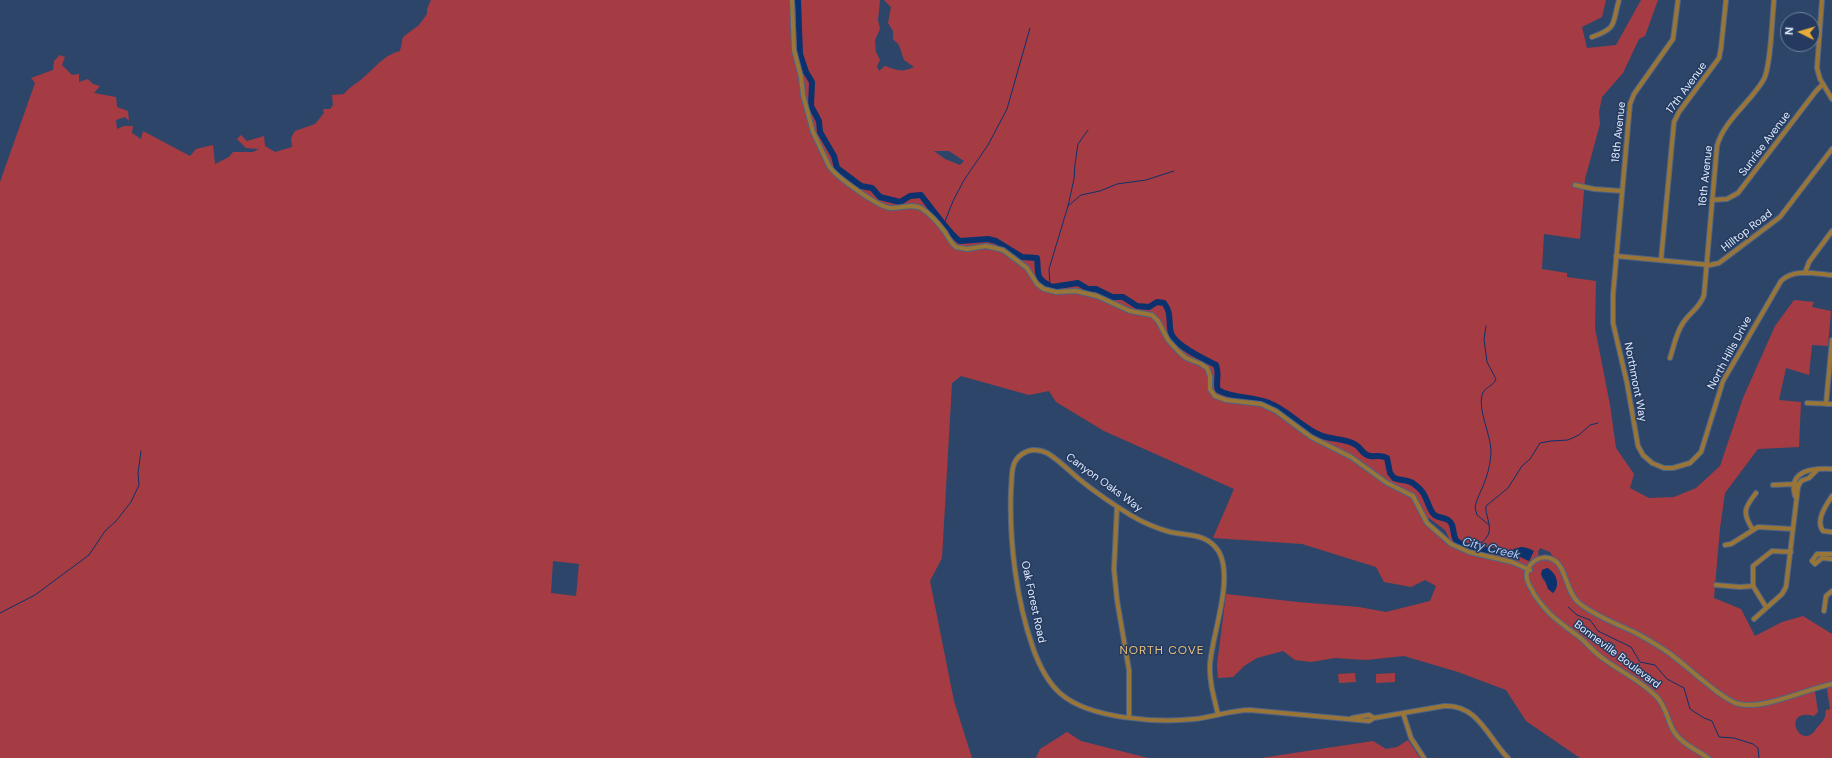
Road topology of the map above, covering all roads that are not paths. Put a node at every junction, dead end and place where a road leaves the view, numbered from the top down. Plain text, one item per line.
1 (792, 0) edge
2 (1619, 0) edge
3 (1678, 0) edge
4 (1726, 0) edge
5 (1774, 0) edge
6 (1822, 0) edge
7 (1592, 37) dead end
8 (1823, 84) junction
9 (1832, 99) edge
10 (1832, 149) edge
11 (1575, 185) dead end
12 (1622, 191) junction
13 (1712, 200) junction
14 (1832, 231) edge
15 (1616, 256) junction
16 (1661, 260) junction
17 (1706, 264) junction
18 (1805, 273) junction
19 (1832, 275) edge
20 (1832, 340) edge
21 (1670, 358) dead end
22 (1807, 403) dead end
23 (1826, 404) junction
24 (1832, 404) edge
25 (1024, 453) joint
26 (1693, 461) joint
27 (1818, 469) junction
28 (1832, 470) edge
29 (1796, 484) junction
30 (1772, 485) dead end
31 (1756, 493) dead end
32 (1832, 496) edge
33 (1117, 506) junction
34 (1793, 529) junction
35 (1753, 530) junction
36 (1832, 532) edge
37 (1725, 545) dead end
38 (1790, 552) junction
39 (1832, 554) edge
40 (1832, 559) edge
41 (1529, 569) junction
42 (1716, 585) dead end
43 (1753, 586) junction
44 (1832, 591) edge
45 (1766, 607) junction
46 (1824, 611) dead end
47 (1754, 620) dead end
48 (1832, 684) edge
49 (1404, 713) junction
50 (1218, 714) junction
51 (1129, 717) junction
52 (1424, 758) edge
53 (1507, 758) edge
54 (1708, 758) edge

1 - 41 street
2 - 7 street
3 - 12 street, 18th Avenue
4 - 16 street, 17th Avenue
5 - 13 street, 16th Avenue
6 - 8 street
8 - 9 street
8 - 13 street, Sunrise Avenue
10 - 17 street, Hilltop Road
11 - 12 street
12 - 15 street, 18th Avenue
13 - 17 street, 16th Avenue
14 - 18 street
15 - 16 street, Hilltop Road
15 - 26 street, Northmont Way
16 - 17 street, Hilltop Road
17 - 21 street, 16th Avenue
18 - 19 street, North Hills Drive
18 - 26 street, North Hills Drive
20 - 23 street
22 - 23 street
23 - 24 street
25 - 33 street, Canyon Oaks Way
25 - 51 street, Oak Forest Road
27 - 28 street
27 - 29 street
27 - 29 street
29 - 30 street
29 - 34 street
31 - 35 street
32 - 36 street
33 - 50 street, Canyon Oaks Way
33 - 51 street
34 - 35 street
34 - 38 street
35 - 37 street
38 - 43 street
38 - 45 street
39 - 40 street
41 - 48 street, Bonneville Boulevard
41 - 54 street, Bonneville Boulevard
42 - 43 street
43 - 45 street
44 - 46 street
45 - 47 street
49 - 50 street, Oak Forest Road
49 - 52 street
49 - 53 street, Oak Forest Road
50 - 51 street, Oak Forest Road

